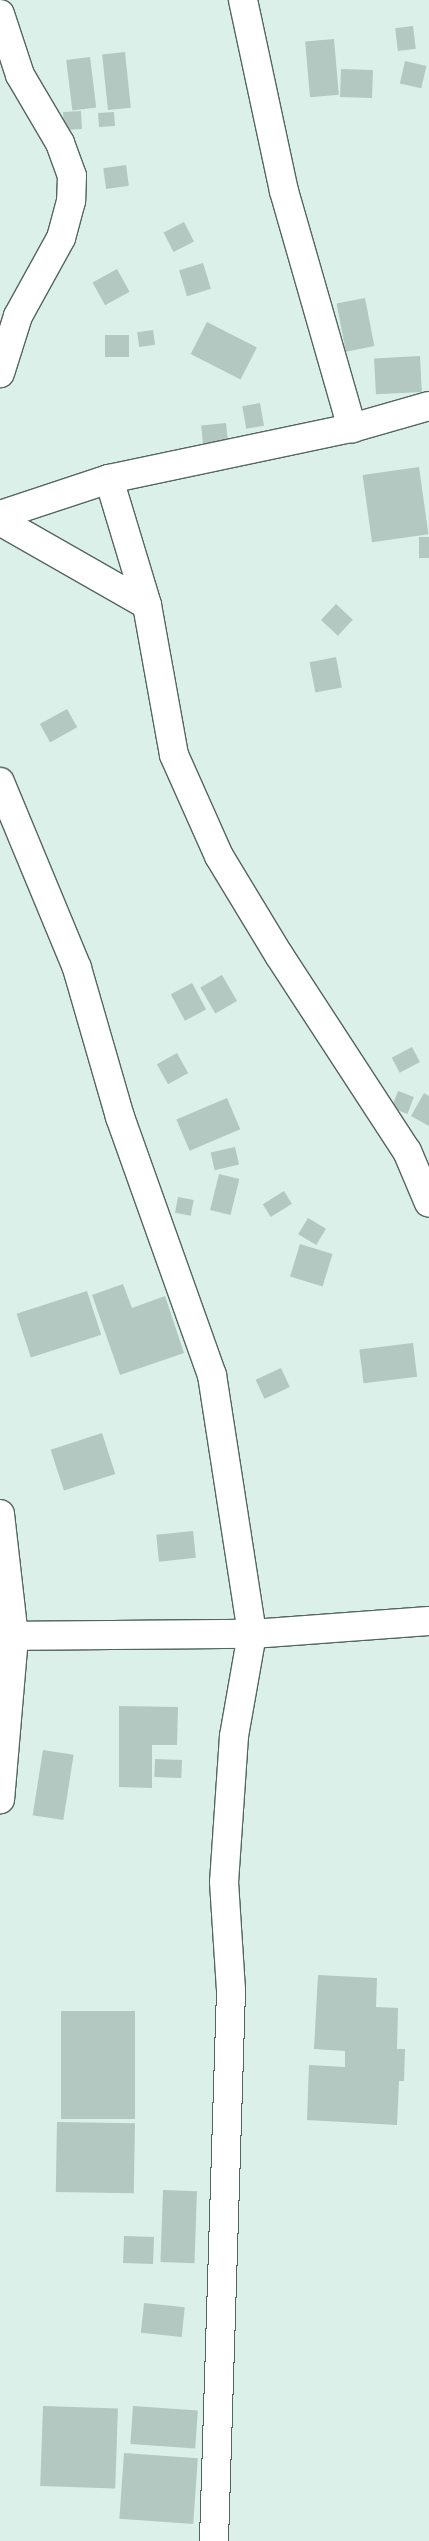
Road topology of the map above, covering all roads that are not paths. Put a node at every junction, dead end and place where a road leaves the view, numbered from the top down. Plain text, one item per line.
1 (243, 0) edge
2 (0, 14) edge
3 (0, 373) edge
4 (429, 406) edge
5 (352, 428) junction
6 (109, 479) junction
7 (0, 515) edge
8 (0, 521) edge
9 (147, 605) junction
10 (0, 782) edge
11 (429, 1203) edge
12 (0, 1514) edge
13 (429, 1620) edge
14 (252, 1634) junction
15 (7, 1636) edge
16 (0, 1799) edge
17 (214, 2541) edge

1 - 5 street
2 - 3 street
4 - 5 street
5 - 6 street
6 - 7 street
6 - 9 street
8 - 9 street
9 - 11 street
10 - 14 street
12 - 15 street
13 - 14 street
14 - 15 street
14 - 17 street
15 - 16 street

